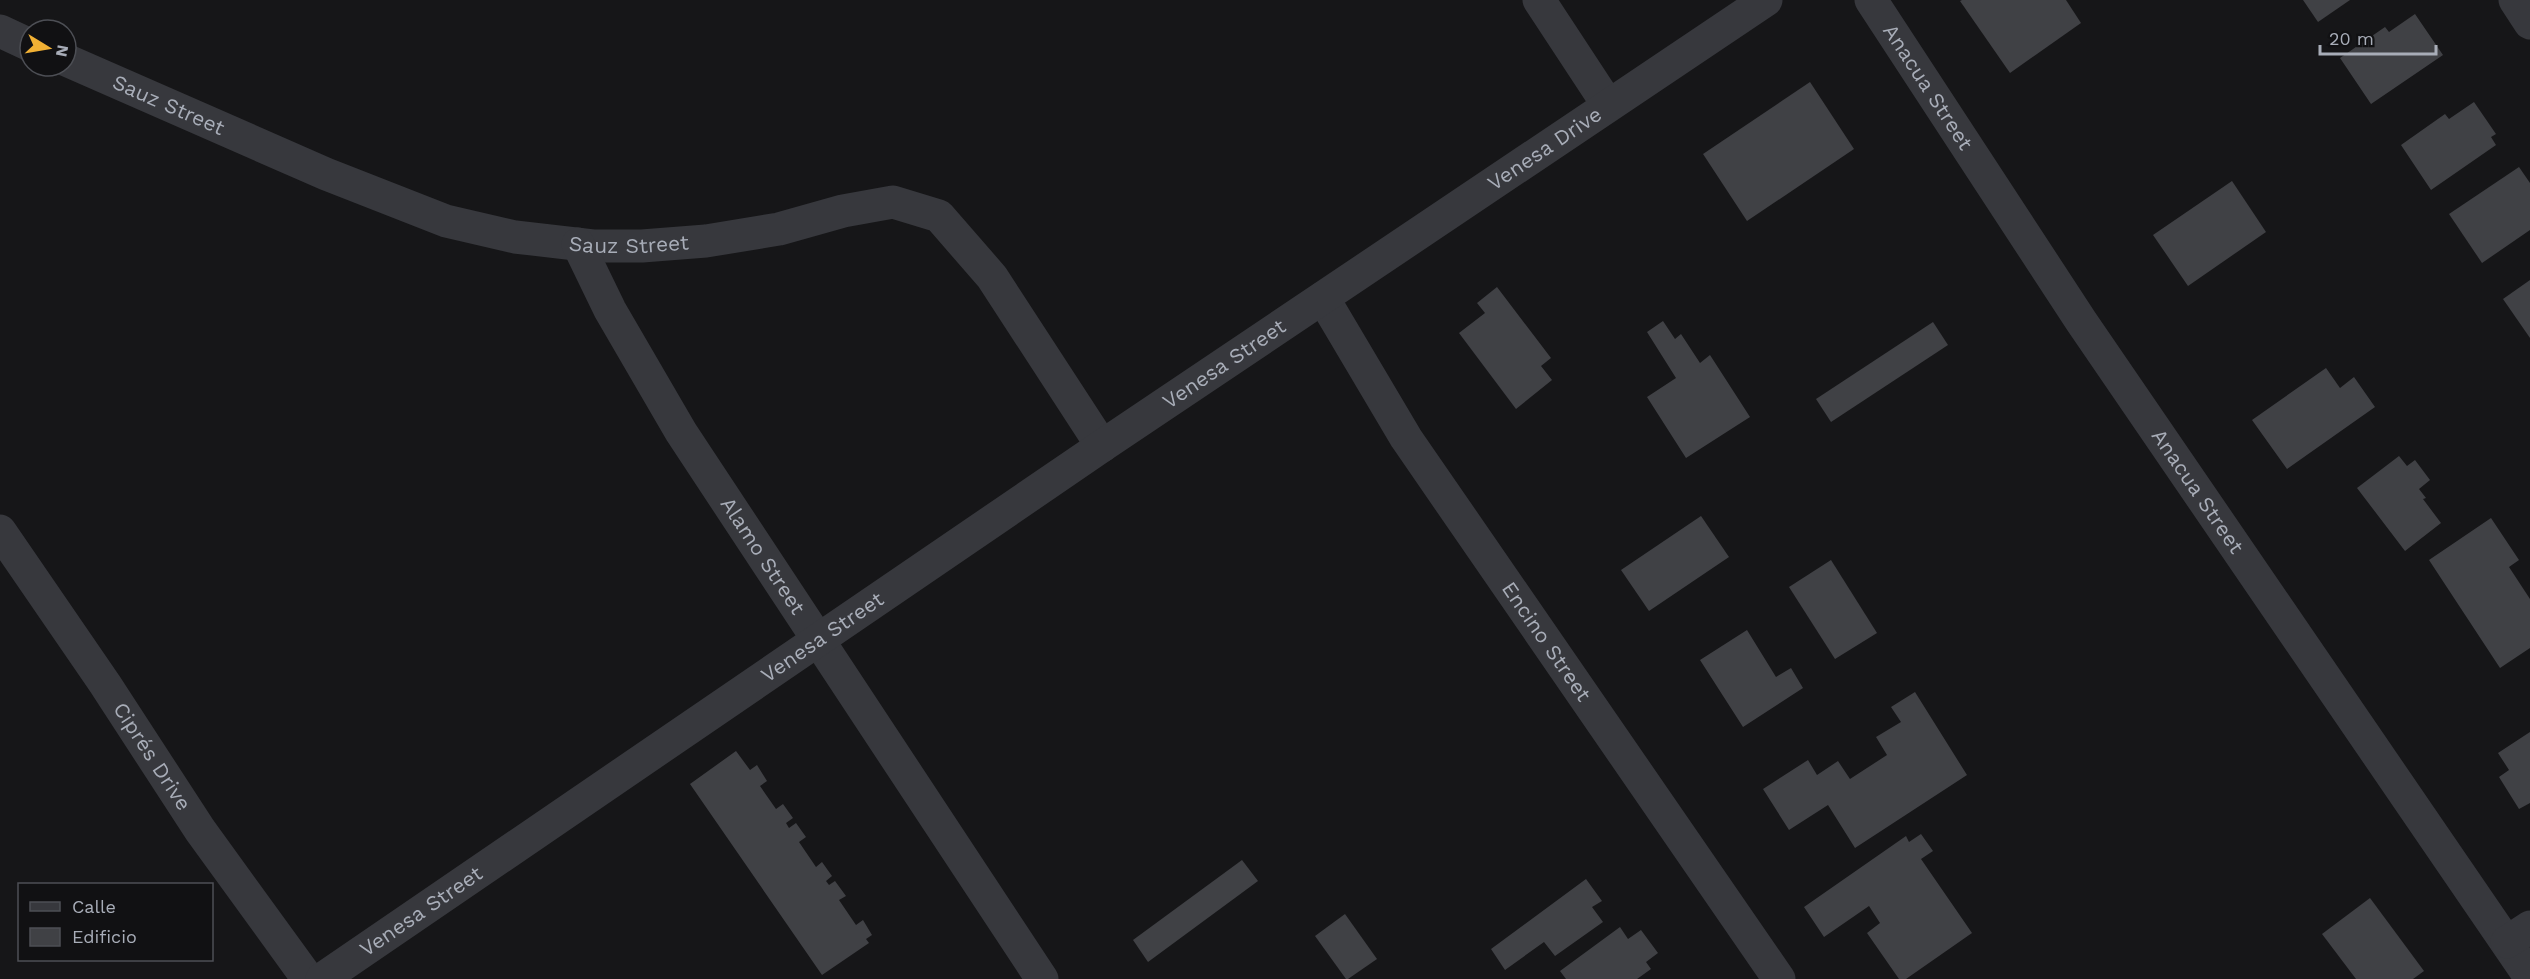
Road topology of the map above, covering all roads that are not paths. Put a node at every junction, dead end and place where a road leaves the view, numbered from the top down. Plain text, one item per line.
1 (1539, 0) edge
2 (1766, 0) edge
3 (1871, 0) edge
4 (2515, 0) edge
5 (2530, 23) edge
6 (0, 31) edge
7 (18, 39) edge
8 (78, 65) edge
9 (1608, 105) junction
10 (578, 244) junction
11 (1323, 298) junction
12 (1102, 446) junction
13 (0, 531) edge
14 (820, 639) junction
15 (2519, 935) edge
16 (2530, 977) edge
17 (308, 979) edge
18 (322, 979) edge
19 (1042, 979) edge
20 (1779, 979) edge

1 - 9 street
2 - 9 street, Venesa Drive
3 - 15 street, Anacua Street
4 - 5 street
6 - 7 street
8 - 10 street, Sauz Street
9 - 11 street, Venesa Drive
10 - 12 street, Sauz Street
10 - 14 street, Alamo Street
11 - 12 street, Venesa Street
11 - 20 street, Encino Street
12 - 14 street, Venesa Street
13 - 17 street, Ciprés Drive
14 - 18 street, Venesa Street
14 - 19 street, Alamo Street
15 - 16 street, Anacua Street

